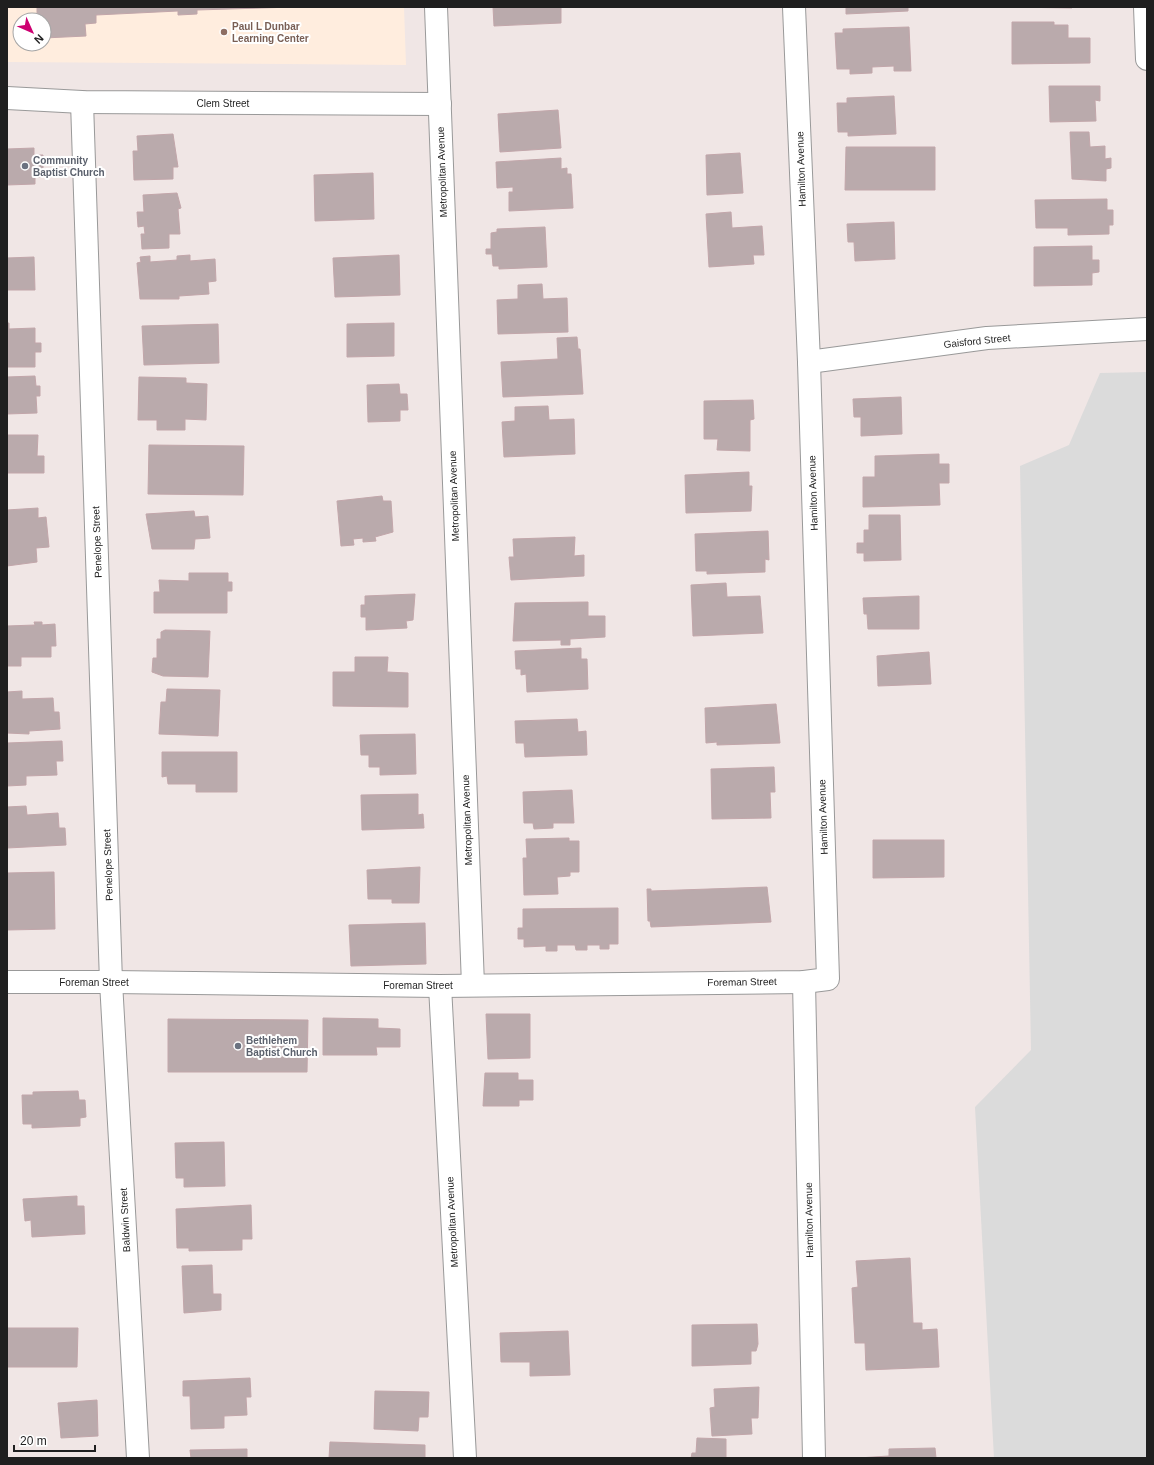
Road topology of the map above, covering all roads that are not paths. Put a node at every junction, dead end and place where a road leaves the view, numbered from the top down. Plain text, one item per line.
1 (436, 7) edge
2 (794, 7) edge
3 (1145, 7) edge
4 (1147, 59) edge
5 (7, 98) edge
6 (82, 102) junction
7 (440, 104) junction
8 (1147, 328) edge
9 (809, 362) junction
10 (828, 978) joint
11 (7, 982) edge
12 (112, 982) junction
13 (804, 982) junction
14 (473, 985) junction
15 (440, 986) junction
16 (138, 1458) edge
17 (465, 1458) edge
18 (814, 1458) edge

1 - 7 street, Metropolitan Avenue
2 - 9 street, Hamilton Avenue
3 - 4 street
5 - 6 street, Clem Street
6 - 7 street, Clem Street
6 - 12 street, Penelope Street
7 - 14 street, Metropolitan Avenue
8 - 9 street, Gaisford Street
9 - 10 street, Hamilton Avenue
10 - 13 street, Foreman Street
11 - 12 street, Foreman Street
12 - 15 street, Foreman Street
12 - 16 street, Baldwin Street
13 - 14 street, Foreman Street
13 - 18 street, Hamilton Avenue
14 - 15 street, Foreman Street
15 - 17 street, Metropolitan Avenue

